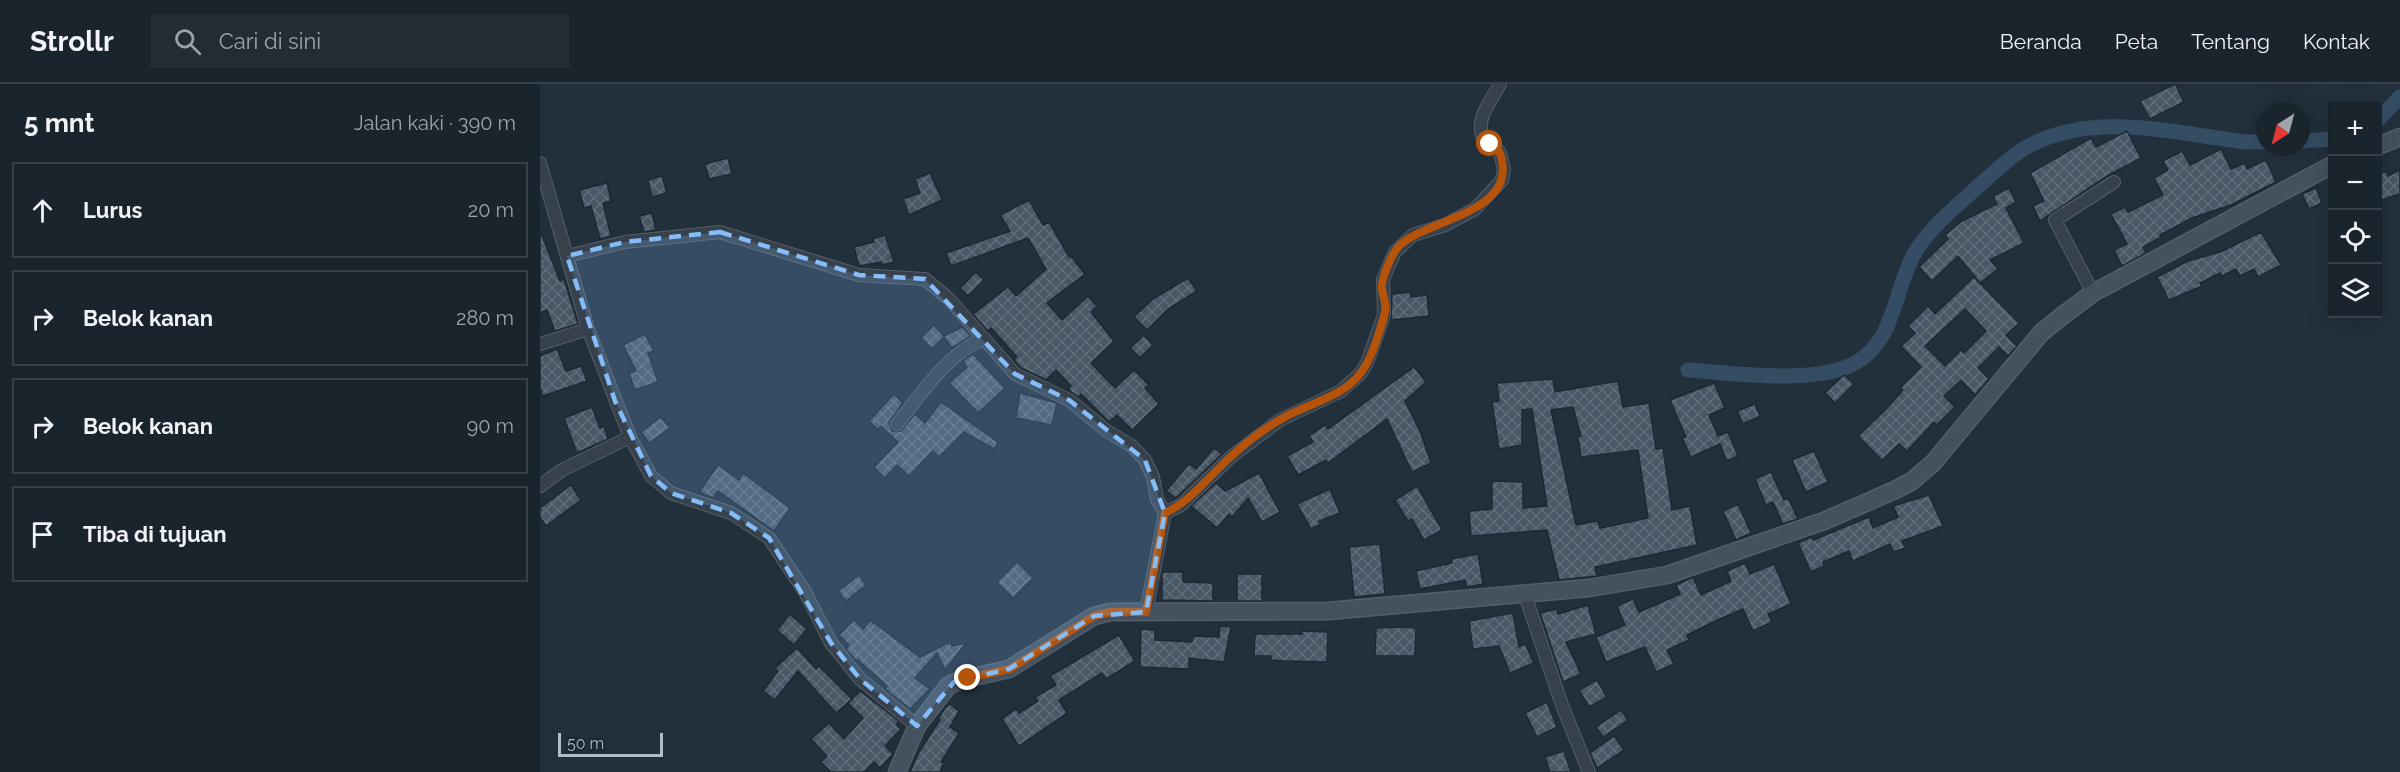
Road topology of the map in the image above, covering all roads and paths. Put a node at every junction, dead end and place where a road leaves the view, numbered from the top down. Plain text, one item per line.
1 (1500, 84) edge
2 (2400, 137) edge
3 (2382, 144) edge
4 (540, 163) edge
5 (2328, 167) edge
6 (2114, 182) dead end
7 (567, 256) junction
8 (2093, 293) junction
9 (588, 329) junction
10 (984, 338) junction
11 (540, 344) edge
12 (897, 423) dead end
13 (630, 437) junction
14 (540, 486) edge
15 (1165, 513) junction
16 (1524, 592) junction
17 (1146, 612) junction
18 (916, 726) junction
19 (897, 772) edge
20 (1589, 772) edge

1 - 15 street
2 - 3 main road
4 - 7 street
5 - 8 main road
6 - 8 street
7 - 9 street
7 - 10 street
8 - 16 main road
9 - 11 street
9 - 13 street
10 - 12 street
10 - 15 street
13 - 14 street
13 - 18 street
15 - 17 street
16 - 17 main road
16 - 20 street
17 - 18 main road
18 - 19 main road

